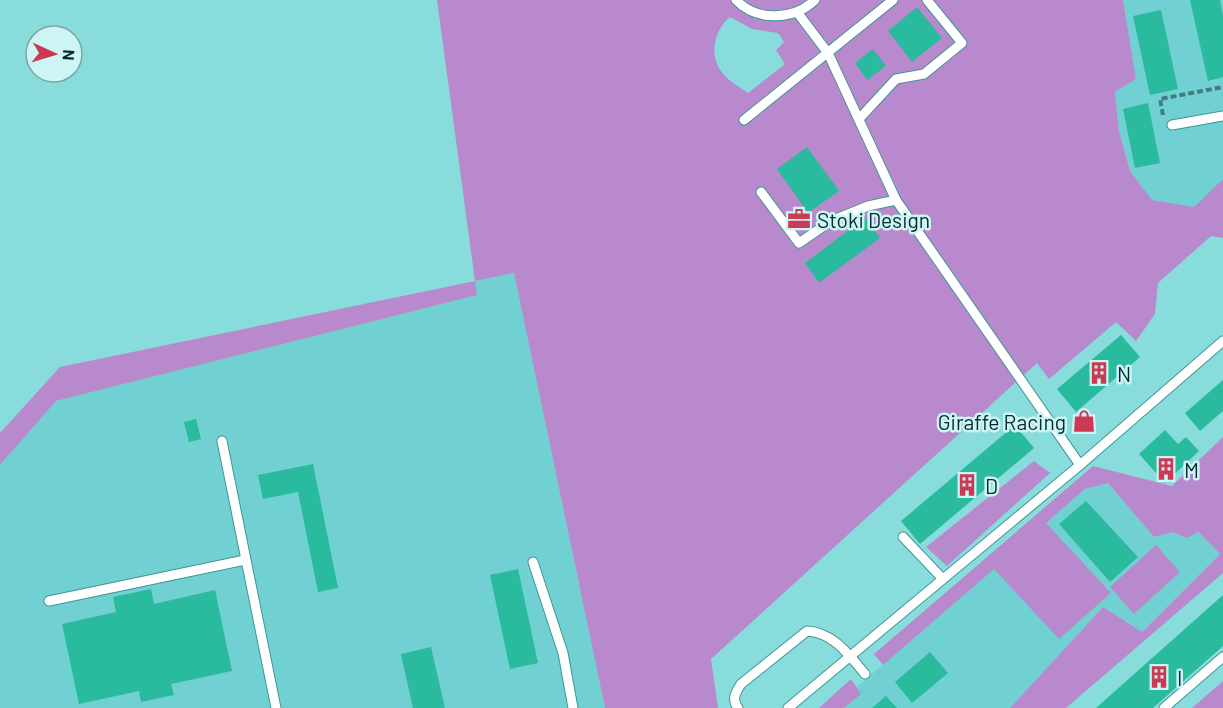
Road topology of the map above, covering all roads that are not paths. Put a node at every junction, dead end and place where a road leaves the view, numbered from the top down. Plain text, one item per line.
1 (736, 0) edge
2 (815, 0) edge
3 (893, 0) edge
4 (927, 0) edge
5 (797, 12) junction
6 (828, 53) junction
7 (1223, 116) edge
8 (859, 119) junction
9 (744, 120) dead end
10 (1172, 125) road end
11 (761, 192) dead end
12 (896, 200) junction
13 (1223, 341) edge
14 (222, 441) dead end
15 (1080, 465) junction
16 (903, 537) dead end
17 (245, 560) junction
18 (533, 562) dead end
19 (942, 578) junction
20 (49, 601) dead end
21 (850, 656) junction
22 (1223, 657) edge
23 (866, 674) dead end
24 (276, 708) edge
25 (573, 708) edge
26 (738, 708) edge
27 (788, 708) edge
28 (1164, 708) edge

1 - 5 lane
2 - 5 lane
3 - 6 lane
4 - 8 lane
5 - 6 lane
6 - 8 lane
6 - 9 lane
7 - 10 lane
8 - 12 lane
11 - 12 lane
12 - 15 lane
13 - 15 lane
14 - 17 lane
15 - 19 lane
16 - 19 lane
17 - 20 lane
17 - 24 lane
18 - 25 lane
19 - 21 lane
21 - 23 lane
21 - 26 lane
21 - 27 lane
22 - 28 lane

